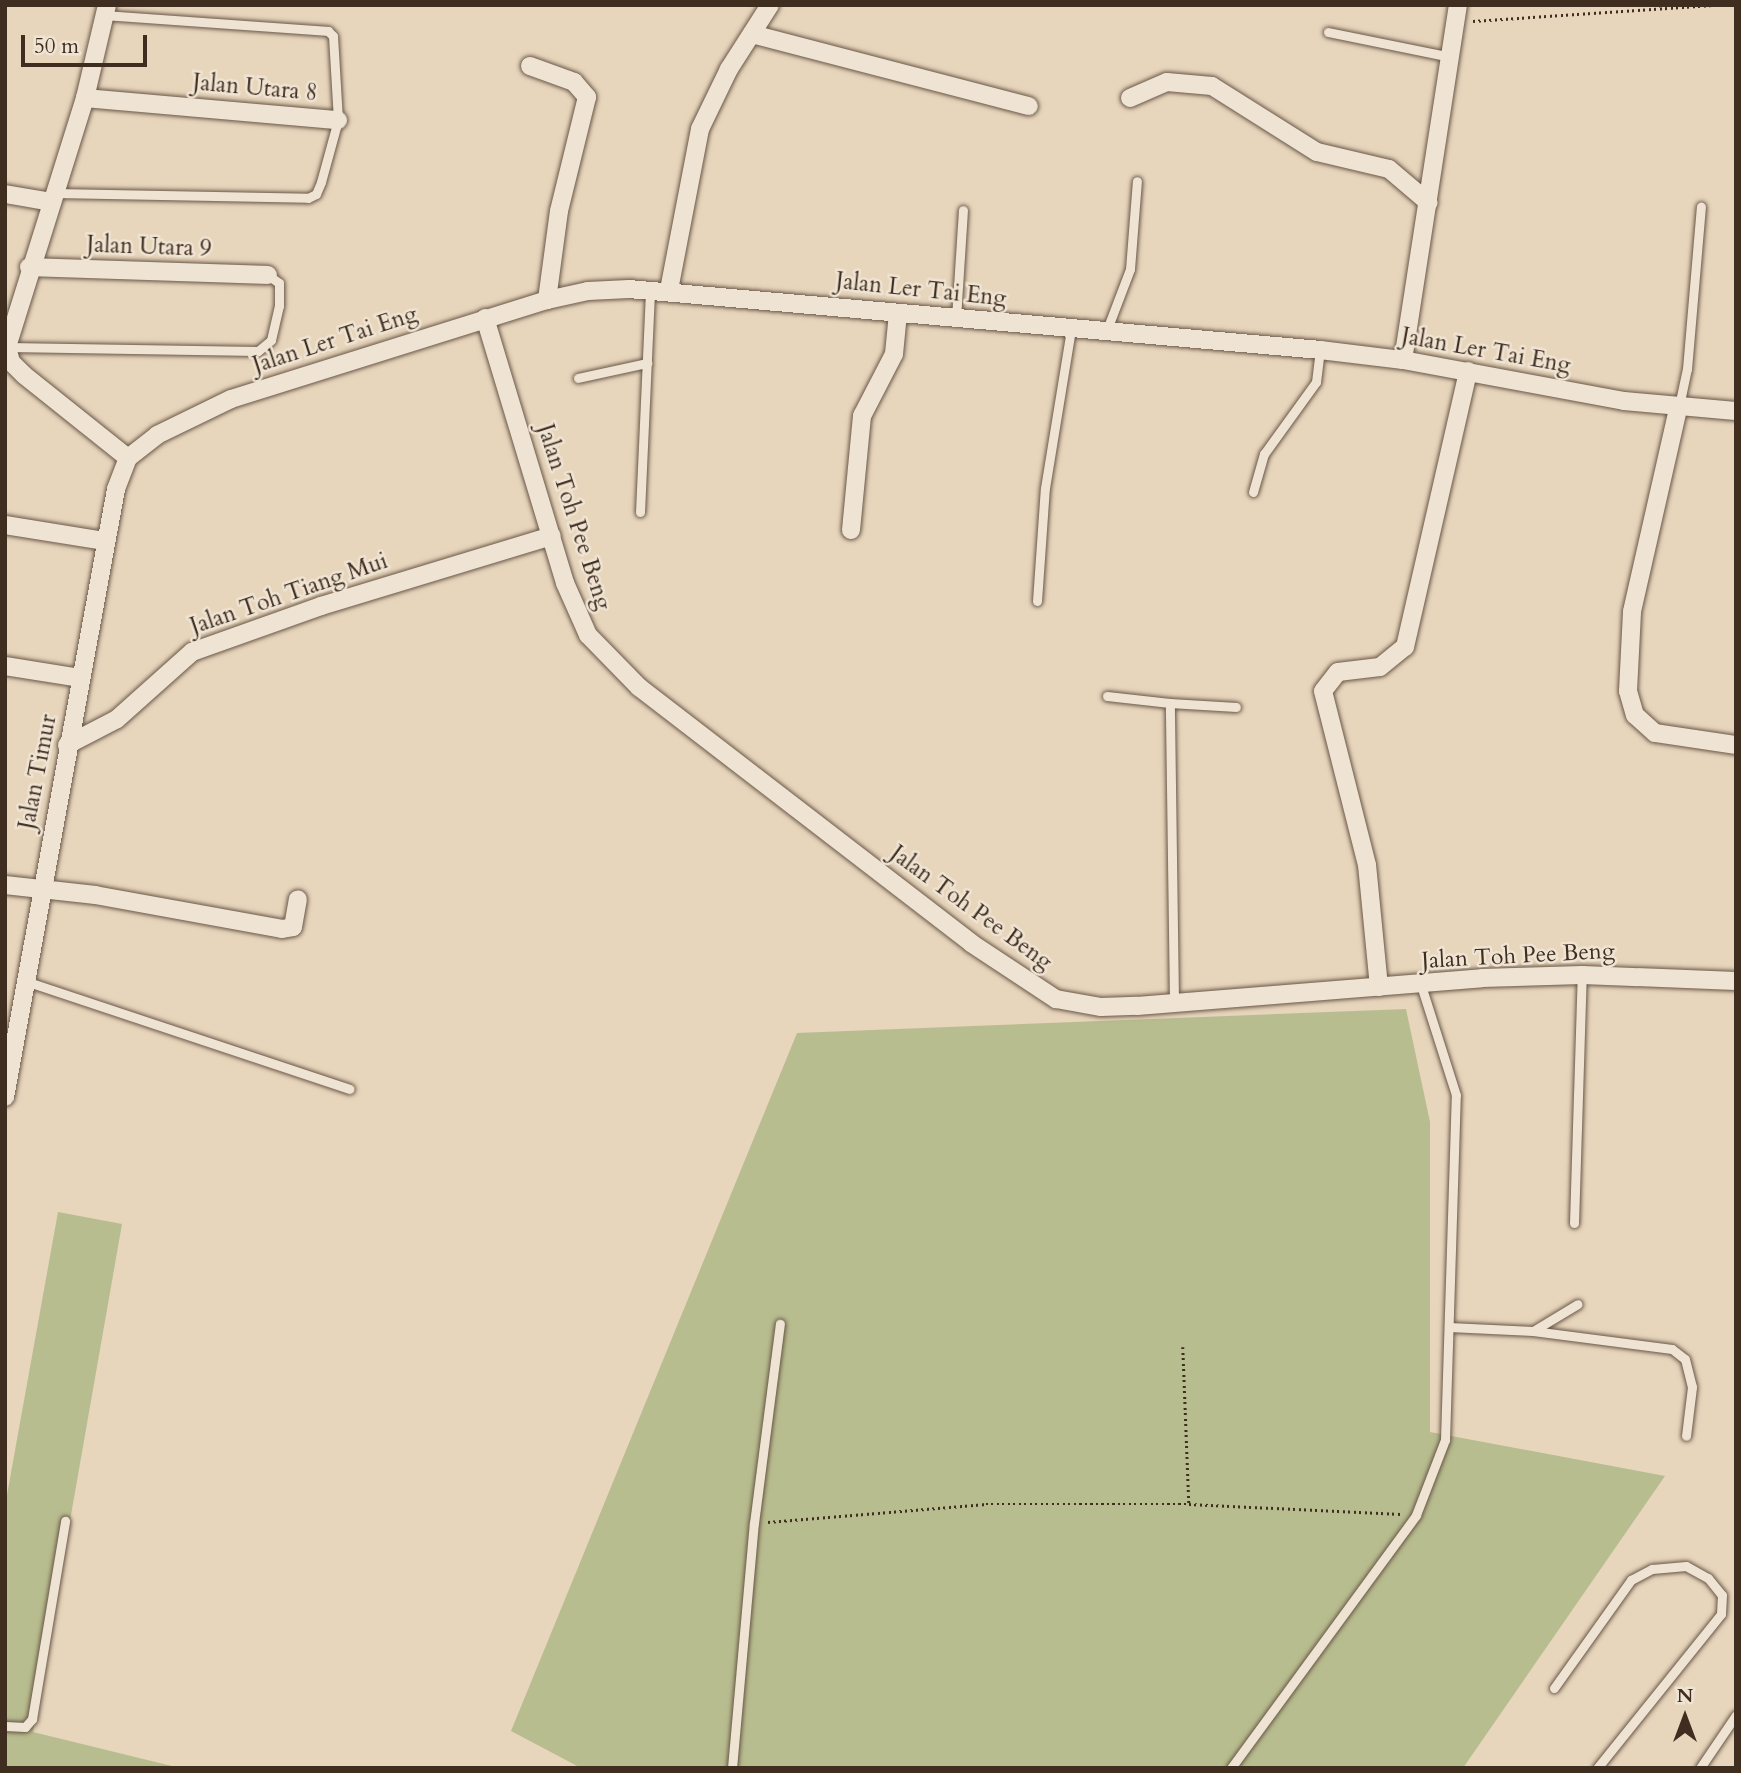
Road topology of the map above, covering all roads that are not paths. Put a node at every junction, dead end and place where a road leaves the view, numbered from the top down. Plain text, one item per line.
1 (770, 5) edge
2 (106, 10) edge
3 (1457, 14) edge
4 (1328, 32) dead end
5 (752, 34) junction
6 (1451, 57) junction
7 (530, 66) dead end
8 (1130, 97) dead end
9 (85, 98) junction
10 (1029, 106) dead end
11 (338, 120) junction
12 (1137, 181) dead end
13 (5, 194) edge
14 (53, 197) junction
15 (1429, 203) junction
16 (1701, 206) dead end
17 (963, 210) dead end
18 (29, 267) junction
19 (268, 275) joint
20 (650, 290) junction
21 (670, 290) junction
22 (547, 300) junction
23 (898, 313) junction
24 (485, 318) junction
25 (956, 318) junction
26 (1071, 330) junction
27 (1106, 332) junction
28 (6, 347) edge
29 (1320, 350) junction
30 (1403, 360) junction
31 (648, 363) junction
32 (1468, 371) junction
33 (578, 378) dead end
34 (1678, 409) junction
35 (1736, 411) edge
36 (128, 458) junction
37 (1253, 492) dead end
38 (640, 512) dead end
39 (5, 525) edge
40 (851, 530) dead end
41 (552, 536) junction
42 (104, 541) junction
43 (1037, 601) dead end
44 (5, 666) edge
45 (81, 678) junction
46 (1107, 696) dead end
47 (1170, 703) junction
48 (1236, 707) dead end
49 (67, 745) junction
50 (1736, 746) edge
51 (5, 885) edge
52 (40, 891) junction
53 (298, 898) dead end
54 (1582, 975) junction
55 (26, 981) junction
56 (1736, 981) edge
57 (1421, 985) junction
58 (1379, 987) junction
59 (1174, 1001) junction
60 (351, 1089) dead end
61 (5, 1097) edge
62 (1574, 1223) dead end
63 (1577, 1304) dead end
64 (780, 1324) dead end
65 (1449, 1327) junction
66 (1533, 1331) junction
67 (1686, 1436) dead end
68 (65, 1521) dead end
69 (1554, 1688) dead end
70 (1736, 1715) edge
71 (5, 1726) edge
72 (732, 1768) edge
73 (1231, 1768) edge
74 (1597, 1768) edge
75 (1700, 1768) edge

1 - 5 street
2 - 9 street
2 - 11 lane
3 - 6 street
4 - 6 lane
5 - 10 street
5 - 21 street
6 - 15 street
7 - 22 street
8 - 15 street
9 - 11 street, Jalan Utara 8
9 - 14 street
11 - 14 lane
12 - 27 lane
13 - 14 street
14 - 18 street
15 - 30 street
16 - 34 lane
17 - 25 lane
18 - 19 street, Jalan Utara 9
18 - 28 street
19 - 28 lane
20 - 21 street, Jalan Ler Tai Eng
20 - 22 street, Jalan Ler Tai Eng
20 - 31 lane
21 - 23 street, Jalan Ler Tai Eng
22 - 24 street, Jalan Ler Tai Eng
23 - 25 street, Jalan Ler Tai Eng
23 - 40 street
24 - 36 street, Jalan Ler Tai Eng
24 - 41 street, Jalan Toh Pee Beng
25 - 26 street, Jalan Ler Tai Eng
26 - 27 street, Jalan Ler Tai Eng
26 - 43 lane
27 - 29 street, Jalan Ler Tai Eng
28 - 36 street
29 - 30 street, Jalan Ler Tai Eng
29 - 37 lane
30 - 32 street, Jalan Ler Tai Eng
31 - 33 lane
31 - 38 lane
32 - 34 street, Jalan Ler Tai Eng
32 - 58 street
34 - 35 street, Jalan Ler Tai Eng
34 - 50 street
36 - 42 street, Jalan Timur
39 - 42 street
41 - 49 street, Jalan Toh Tiang Mui
41 - 59 street, Jalan Toh Pee Beng
42 - 45 street, Jalan Timur
44 - 45 street
45 - 49 street, Jalan Timur
46 - 47 lane
47 - 48 lane
47 - 59 lane
49 - 52 street, Jalan Timur
51 - 52 street
52 - 53 street
52 - 55 street, Jalan Timur
54 - 56 street, Jalan Toh Pee Beng
54 - 57 street, Jalan Toh Pee Beng
54 - 62 lane
55 - 60 lane
55 - 61 street, Jalan Timur
57 - 58 street, Jalan Toh Pee Beng
57 - 65 lane
58 - 59 street, Jalan Toh Pee Beng
63 - 66 lane
64 - 72 lane
65 - 66 lane
65 - 73 lane
66 - 67 lane
68 - 71 lane
69 - 74 lane
70 - 75 lane

